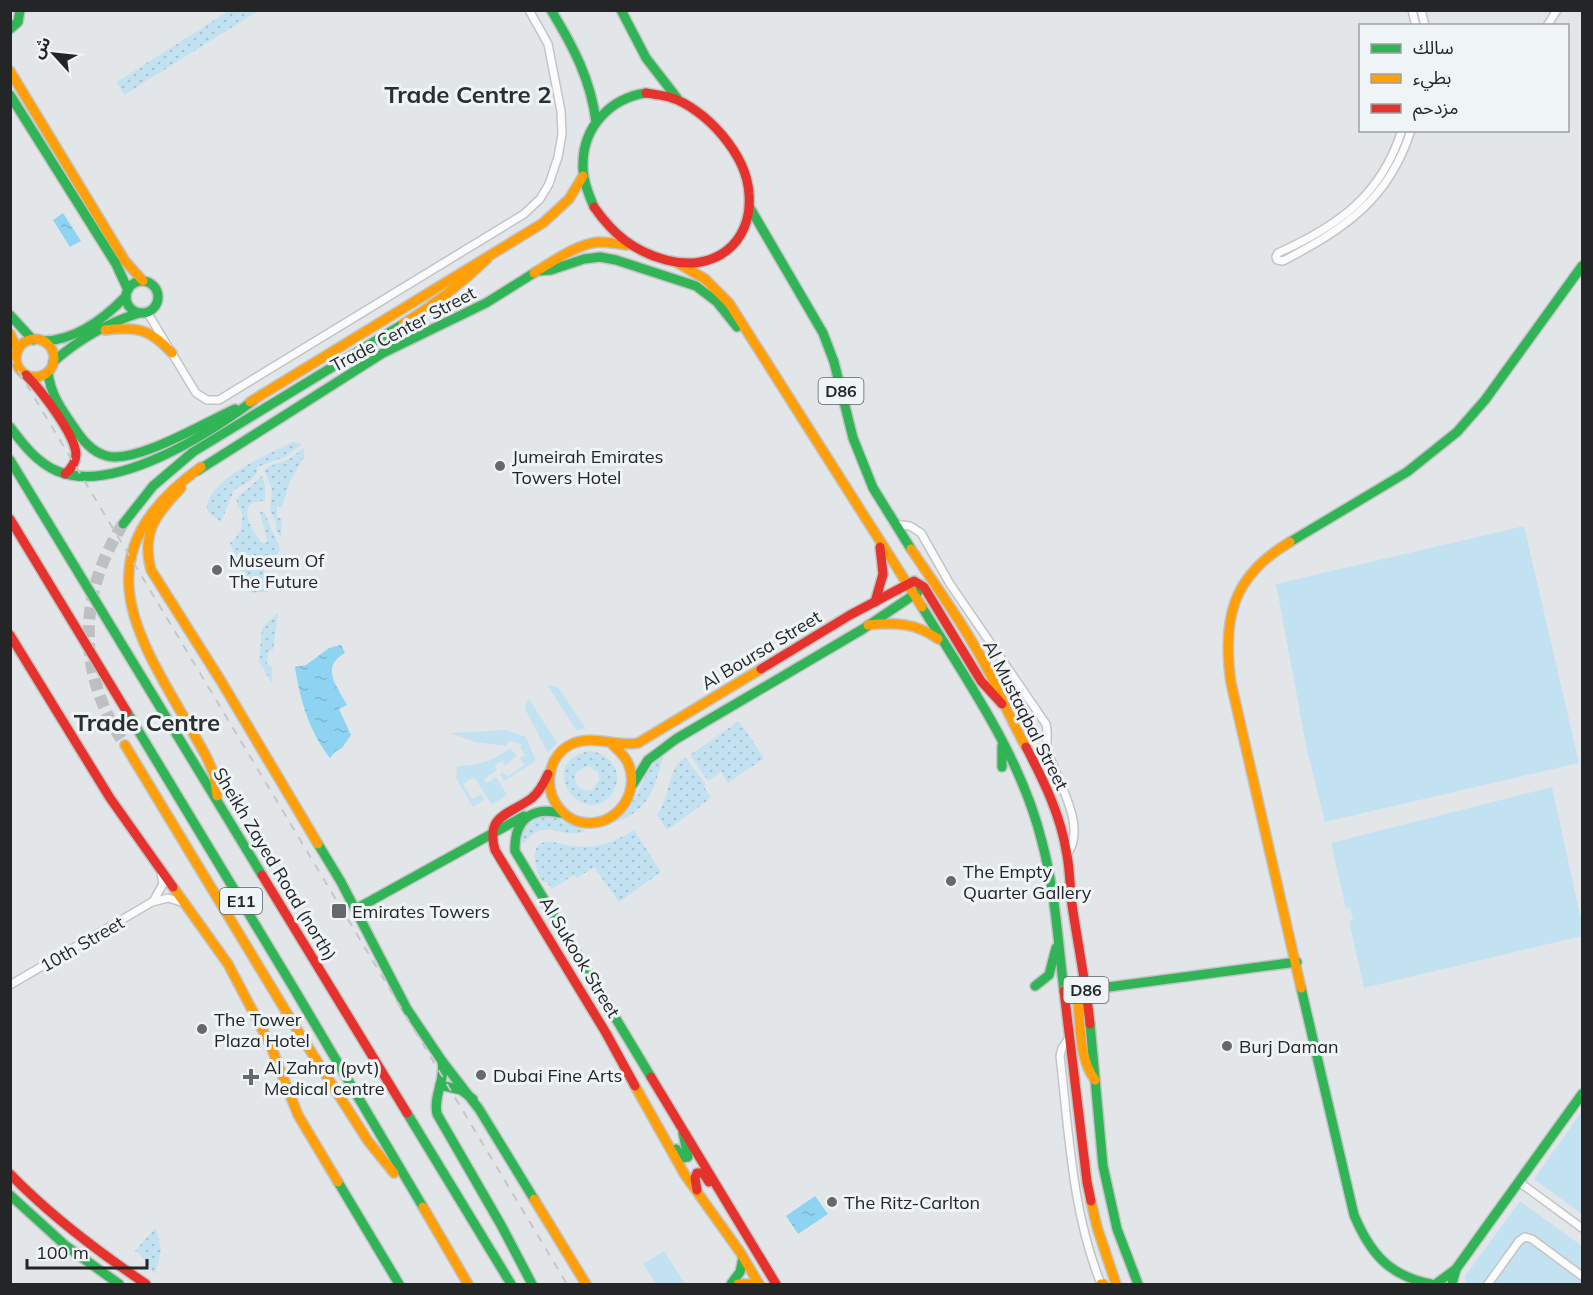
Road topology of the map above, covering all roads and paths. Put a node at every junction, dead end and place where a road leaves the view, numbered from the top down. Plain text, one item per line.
1 (529, 10) edge
2 (550, 10) edge
3 (621, 10) edge
4 (1557, 10) edge
5 (21, 11) edge
6 (1422, 14) edge
7 (1414, 18) edge
8 (1548, 24) edge
9 (10, 29) edge
10 (10, 71) edge
11 (10, 95) edge
12 (677, 99) junction
13 (596, 122) junction
14 (1401, 132) edge
15 (1410, 132) edge
16 (583, 176) junction
17 (750, 208) junction
18 (627, 245) junction
19 (487, 259) junction
20 (676, 262) junction
21 (1582, 267) edge
22 (537, 271) junction
23 (143, 281) junction
24 (127, 293) junction
25 (143, 312) junction
26 (10, 315) edge
27 (97, 332) junction
28 (10, 334) edge
29 (37, 340) junction
30 (754, 341) junction
31 (18, 350) junction
32 (172, 353) junction
33 (53, 362) junction
34 (48, 372) junction
35 (26, 375) junction
36 (254, 400) junction
37 (10, 427) edge
38 (10, 460) edge
39 (201, 467) junction
40 (65, 474) junction
41 (10, 519) edge
42 (123, 524) tunnel mouth
43 (894, 524) junction
44 (876, 535) junction
45 (929, 574) junction
46 (908, 583) junction
47 (924, 587) junction
48 (914, 594) junction
49 (875, 602) junction
50 (868, 625) junction
51 (10, 635) edge
52 (945, 646) junction
53 (1003, 705) junction
54 (1002, 742) junction
55 (125, 745) tunnel mouth
56 (613, 745) junction
57 (1002, 767) dead end
58 (549, 772) junction
59 (632, 786) junction
60 (217, 800) junction
61 (564, 813) junction
62 (527, 815) junction
63 (490, 834) junction
64 (467, 846) junction
65 (1067, 854) junction
66 (498, 855) junction
67 (161, 868) junction
68 (153, 902) junction
69 (187, 905) junction
70 (356, 909) junction
71 (1059, 943) junction
72 (1297, 962) junction
73 (10, 985) edge
74 (1035, 986) dead end
75 (1065, 989) junction
76 (1086, 990) junction
77 (1071, 1036) junction
78 (442, 1061) junction
79 (1095, 1080) junction
80 (440, 1085) junction
81 (1582, 1094) edge
82 (472, 1099) junction
83 (650, 1110) junction
84 (684, 1131) junction
85 (10, 1174) edge
86 (1519, 1182) junction
87 (411, 1189) junction
88 (696, 1191) junction
89 (721, 1194) junction
90 (10, 1195) edge
91 (1582, 1228) edge
92 (743, 1258) junction
93 (1456, 1269) junction
94 (1401, 1275) junction
95 (1582, 1276) edge
96 (119, 1284) edge
97 (146, 1284) edge
98 (399, 1284) edge
99 (468, 1284) edge
100 (511, 1284) edge
101 (532, 1284) edge
102 (586, 1284) edge
103 (731, 1284) edge
104 (738, 1284) edge
105 (758, 1284) edge
106 (776, 1284) edge
107 (1102, 1284) edge
108 (1116, 1284) edge
109 (1138, 1284) edge
110 (1410, 1284) edge
111 (1435, 1284) edge
112 (1452, 1284) edge
113 (1488, 1284) edge

1 - 32 street
2 - 13 main road
3 - 12 main road
4 - 8 street
5 - 9 main road
6 - 7 street
10 - 23 main road
11 - 24 main road
12 - 13 main road
12 - 17 main road
13 - 16 main road
14 - 15 street
16 - 18 main road
16 - 19 main road, Trade Center Street
17 - 20 main road
17 - 43 main road, Al Mustaqbal Street / D86
18 - 20 main road
18 - 22 main road, Trade Center Street
19 - 36 main road, Trade Center Street
19 - 42 main road
20 - 30 main road, Al Mustaqbal Street / D86
21 - 72 main road
22 - 30 main road
22 - 39 main road, Trade Center Street
23 - 24 main road
23 - 25 main road
24 - 25 main road
24 - 29 main road
25 - 27 main road
25 - 32 street
26 - 29 main road
27 - 32 main road
27 - 33 main road
28 - 31 main road
29 - 31 main road
29 - 33 main road
30 - 44 main road, Al Mustaqbal Street / D86
31 - 35 main road
33 - 34 main road
34 - 35 main road
34 - 36 main road
35 - 40 main road
36 - 40 main road
37 - 40 main road
38 - 60 main road, Sheikh Zayed Road (north) / E11
39 - 60 main road
39 - 70 main road
41 - 87 main road, E11
43 - 45 main road, Al Mustaqbal Street / D86
43 - 65 street
44 - 46 main road, Al Mustaqbal Street / D86
44 - 49 main road
45 - 47 main road
45 - 53 main road, Al Mustaqbal Street / D86
46 - 47 main road
46 - 48 main road, Al Mustaqbal Street / D86
46 - 49 main road, Al Boursa Street
47 - 48 main road, Al Boursa Street
47 - 53 main road
48 - 50 main road, Al Boursa Street
48 - 52 main road, Al Mustaqbal Street / D86
49 - 56 main road, Al Boursa Street
50 - 52 main road
50 - 59 main road, Al Boursa Street
51 - 67 main road
52 - 54 main road, Al Mustaqbal Street / D86
53 - 65 main road, Al Mustaqbal Street / D86
54 - 57 main road
54 - 71 main road, Al Mustaqbal Street / D86
55 - 87 main road
56 - 58 main road
56 - 59 main road
58 - 61 main road
58 - 63 main road
59 - 61 main road
60 - 100 main road, Sheikh Zayed Road (north) / E11
61 - 62 main road
62 - 63 main road
62 - 84 main road, Al Sukook Street
63 - 64 main road
63 - 66 main road, Al Sukook Street
64 - 66 main road
64 - 70 main road
65 - 76 main road, Al Mustaqbal Street / D86
66 - 83 main road, Al Sukook Street
67 - 68 street
67 - 69 main road
68 - 69 street
68 - 73 street, 10th Street
69 - 98 main road
70 - 78 main road
71 - 74 main road
71 - 75 main road, Al Mustaqbal Street / D86
72 - 76 main road
72 - 94 main road
75 - 77 main road, Al Mustaqbal Street / D86
75 - 79 main road
76 - 79 main road, Al Mustaqbal Street / D86
77 - 107 street
77 - 108 main road, Al Mustaqbal Street / D86
78 - 80 main road
78 - 82 main road
79 - 109 main road, Al Mustaqbal Street / D86
80 - 82 main road
80 - 101 main road
81 - 86 main road
82 - 102 main road
83 - 84 main road
83 - 88 main road, Al Sukook Street
84 - 89 main road, Al Sukook Street
85 - 97 main road
86 - 91 street
86 - 93 main road
87 - 99 main road, E11
88 - 89 main road
88 - 92 main road, Al Sukook Street
89 - 106 main road
90 - 96 main road
92 - 103 main road
92 - 105 main road, Al Sukook Street
93 - 111 main road
93 - 112 main road
94 - 110 main road
94 - 111 main road
95 - 113 street
104 - 105 main road

